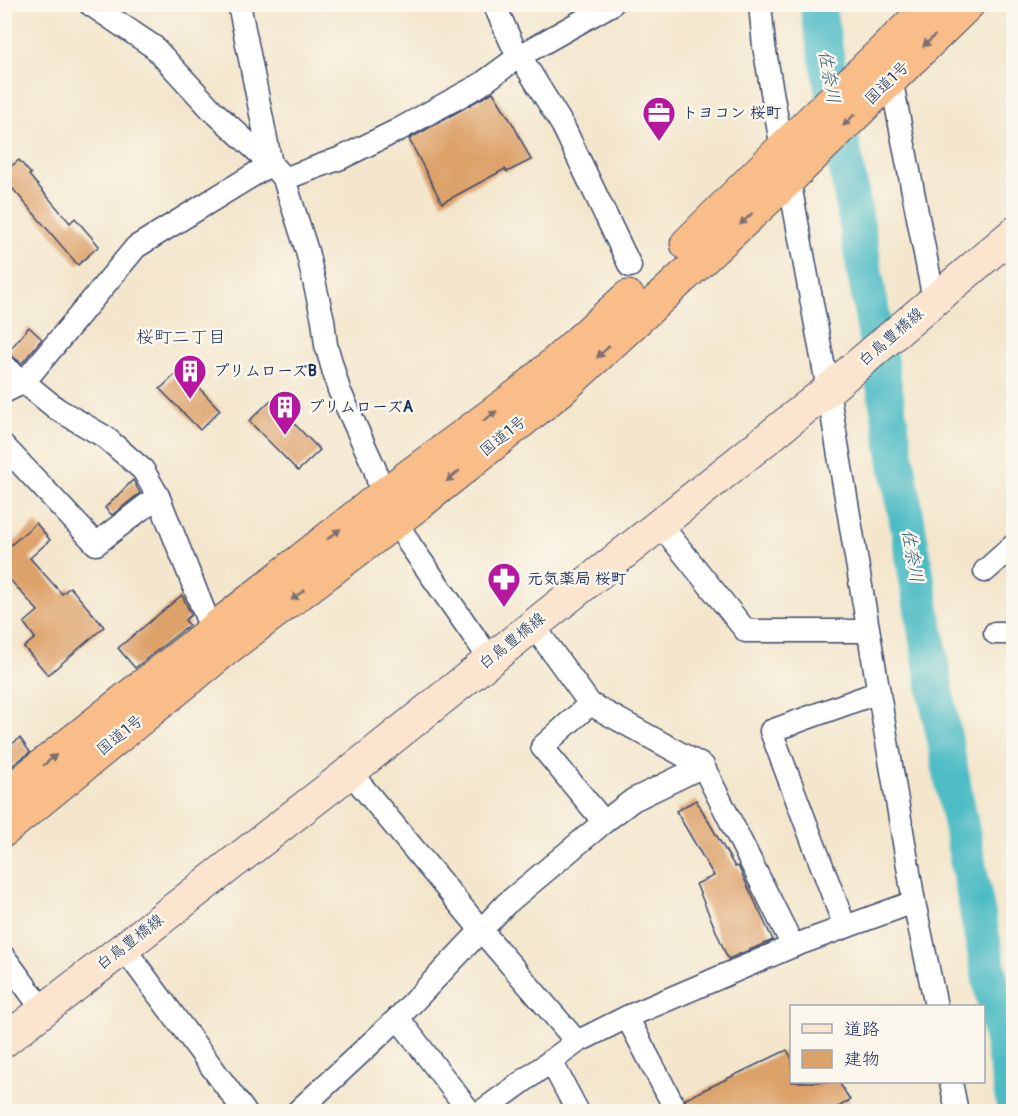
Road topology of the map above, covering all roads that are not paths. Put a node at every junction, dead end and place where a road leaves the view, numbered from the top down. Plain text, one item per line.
1 (90, 4) edge
2 (239, 4) edge
3 (494, 4) edge
4 (612, 4) edge
5 (760, 4) edge
6 (932, 4) edge
7 (968, 4) edge
8 (518, 57) junction
9 (886, 67) junction
10 (785, 164) junction
11 (278, 171) junction
12 (1014, 232) edge
13 (630, 266) dead end
14 (934, 300) junction
15 (4, 366) edge
16 (14, 387) edge
17 (828, 390) junction
18 (4, 446) edge
19 (158, 496) junction
20 (389, 508) junction
21 (660, 524) junction
22 (1014, 545) edge
23 (985, 571) dead end
24 (532, 625) junction
25 (212, 631) junction
26 (868, 631) junction
27 (490, 659) junction
28 (879, 692) junction
29 (590, 704) junction
30 (704, 766) junction
31 (350, 772) junction
32 (4, 796) edge
33 (604, 822) junction
34 (4, 830) edge
35 (914, 902) junction
36 (845, 927) junction
37 (481, 930) junction
38 (793, 945) junction
39 (123, 947) junction
40 (4, 957) edge
41 (936, 1005) edge
42 (42, 1010) junction
43 (627, 1017) junction
44 (398, 1018) junction
45 (4, 1041) edge
46 (577, 1042) junction
47 (551, 1061) junction
48 (951, 1083) edge
49 (245, 1112) edge
50 (297, 1112) edge
51 (470, 1112) edge
52 (482, 1112) edge
53 (578, 1112) edge
54 (677, 1112) edge
55 (957, 1112) edge

1 - 11 street
2 - 11 street
3 - 8 street
4 - 8 street
5 - 10 street
6 - 9 highway, 国道1号
7 -> 9 highway, 国道1号
8 - 11 street
8 - 13 street
9 - 10 highway, 国道1号
9 - 14 street
10 - 17 street
10 - 20 highway, 国道1号
11 - 16 street
11 - 20 street
12 - 14 main road, 白鳥豊橋線
14 - 17 main road, 白鳥豊橋線
15 - 16 street
16 - 19 street
17 - 21 main road, 白鳥豊橋線
17 - 26 street
18 - 19 street
19 - 25 street
25 -> 20 highway, 国道1号
20 - 27 street
20 -> 34 highway, 国道1号
21 - 24 main road, 白鳥豊橋線
21 - 26 street
22 - 23 street
24 - 27 main road, 白鳥豊橋線
24 - 29 street
32 -> 25 highway, 国道1号
26 - 28 street
27 - 31 main road, 白鳥豊橋線
28 - 35 street
28 - 36 street
29 - 30 street
29 - 33 street
30 - 33 street
30 - 38 street
31 - 37 street
31 - 39 main road, 白鳥豊橋線
33 - 37 street
35 - 36 street
35 - 41 street
36 - 38 street
37 - 44 street
37 - 46 street
38 - 43 street
39 - 42 main road, 白鳥豊橋線
39 - 49 street
40 - 42 street
42 - 45 main road, 白鳥豊橋線
43 - 46 street
43 - 54 street
44 - 50 street
44 - 51 street
46 - 47 street
47 - 52 street
47 - 53 street
48 - 55 street

